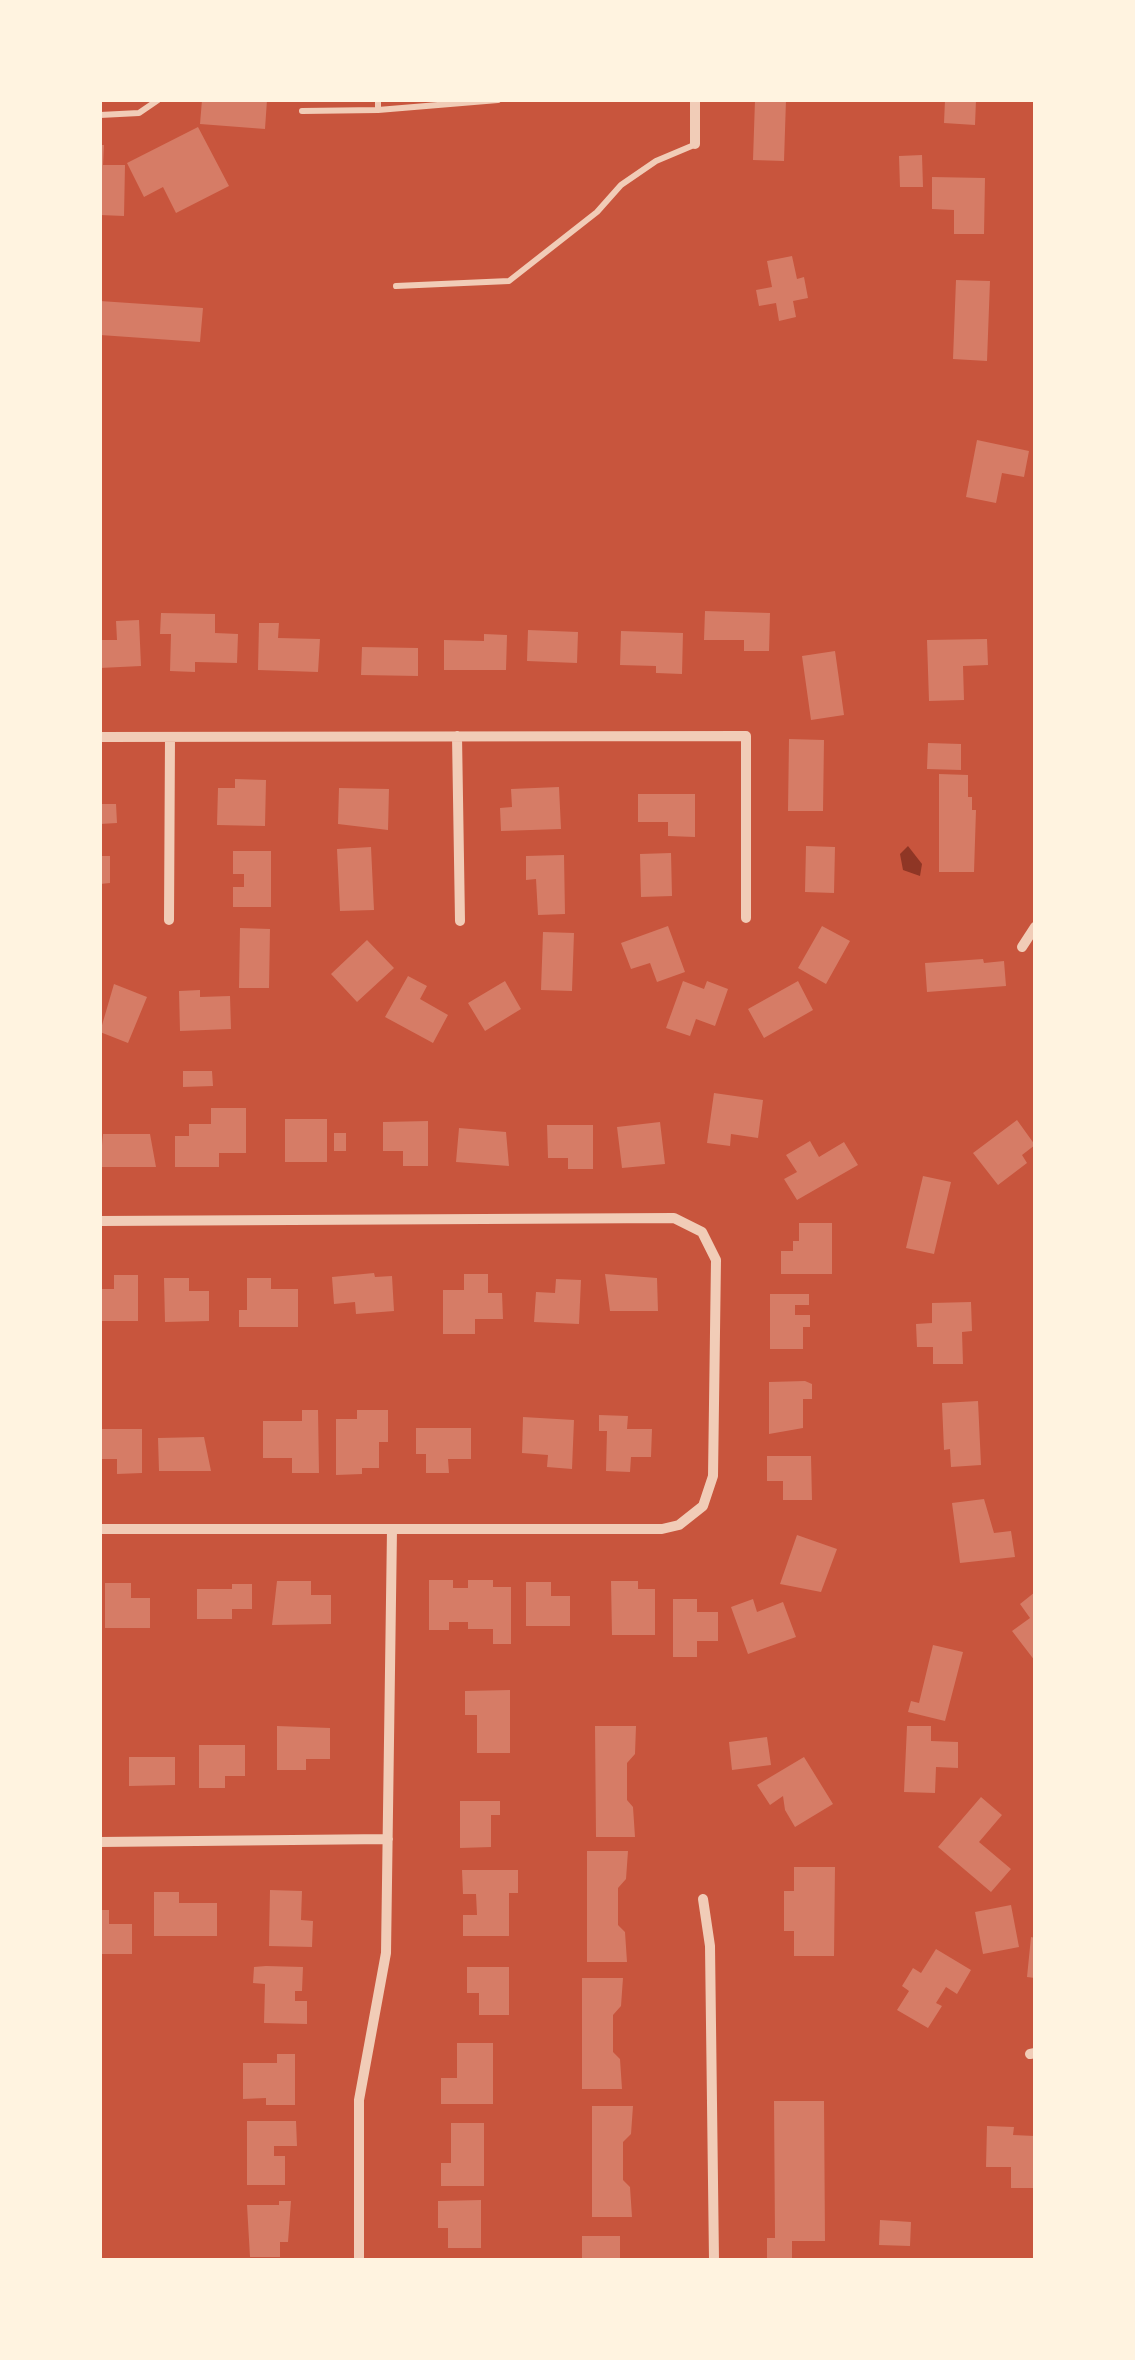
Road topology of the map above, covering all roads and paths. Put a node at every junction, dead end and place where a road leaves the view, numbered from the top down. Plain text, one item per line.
1 (158, 100) edge
2 (378, 100) edge
3 (494, 100) edge
4 (695, 100) edge
5 (378, 110) junction
6 (302, 111) dead end
7 (100, 115) edge
8 (695, 144) joint
9 (396, 286) dead end
10 (457, 736) junction
11 (100, 737) edge
12 (170, 737) junction
13 (746, 918) dead end
14 (169, 920) dead end
15 (460, 921) dead end
16 (1035, 927) edge
17 (1022, 947) dead end
18 (100, 1220) edge
19 (100, 1529) edge
20 (392, 1529) junction
21 (388, 1839) junction
22 (100, 1842) edge
23 (703, 1899) dead end
24 (360, 2260) edge
25 (714, 2260) edge

1 - 7 lane
2 - 5 lane
3 - 5 lane
4 - 8 street
5 - 6 lane
8 - 9 lane
10 - 12 street
10 - 13 street
10 - 15 street
11 - 12 street
12 - 14 street
16 - 17 street
18 - 20 street
19 - 20 street
20 - 21 street
21 - 22 street
21 - 24 street
23 - 25 street

